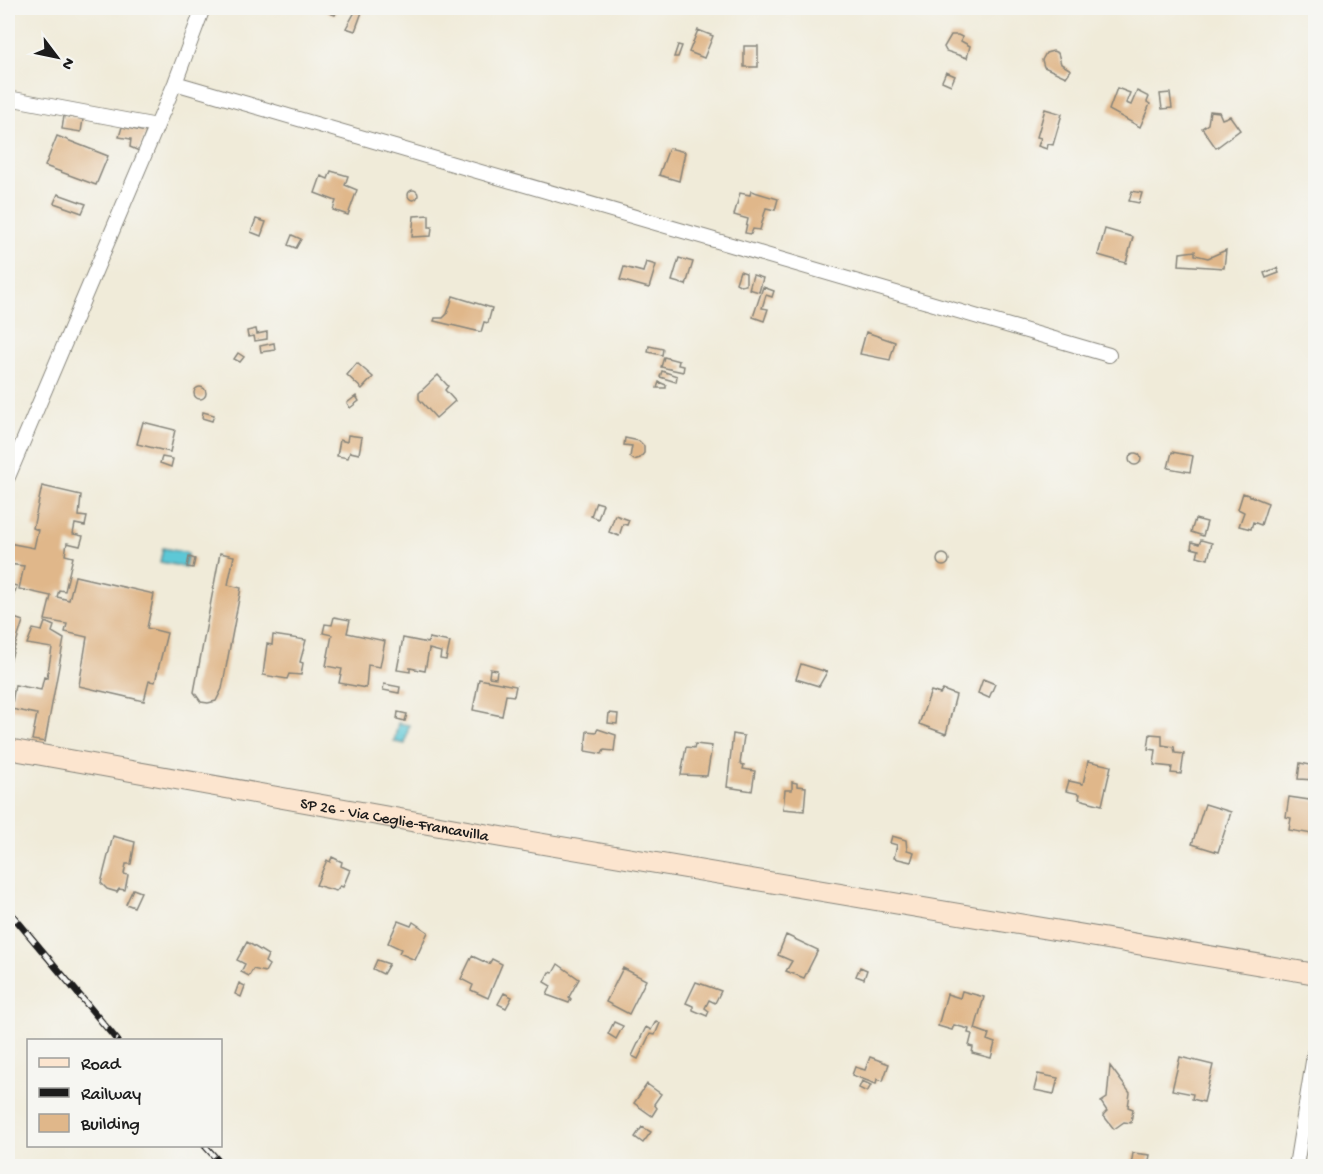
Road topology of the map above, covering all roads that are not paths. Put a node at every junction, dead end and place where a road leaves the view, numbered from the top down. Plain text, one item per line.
1 (203, 8) edge
2 (175, 83) junction
3 (8, 98) edge
4 (157, 126) junction
5 (1109, 355) dead end
6 (8, 477) edge
7 (8, 749) edge
8 (1316, 974) edge
9 (1316, 1043) edge
10 (1296, 1167) edge

1 - 2 street
2 - 4 street
2 - 5 street
3 - 4 street
4 - 6 street
7 - 8 main road, SP 26 - Via Ceglie-Francavilla
9 - 10 street

